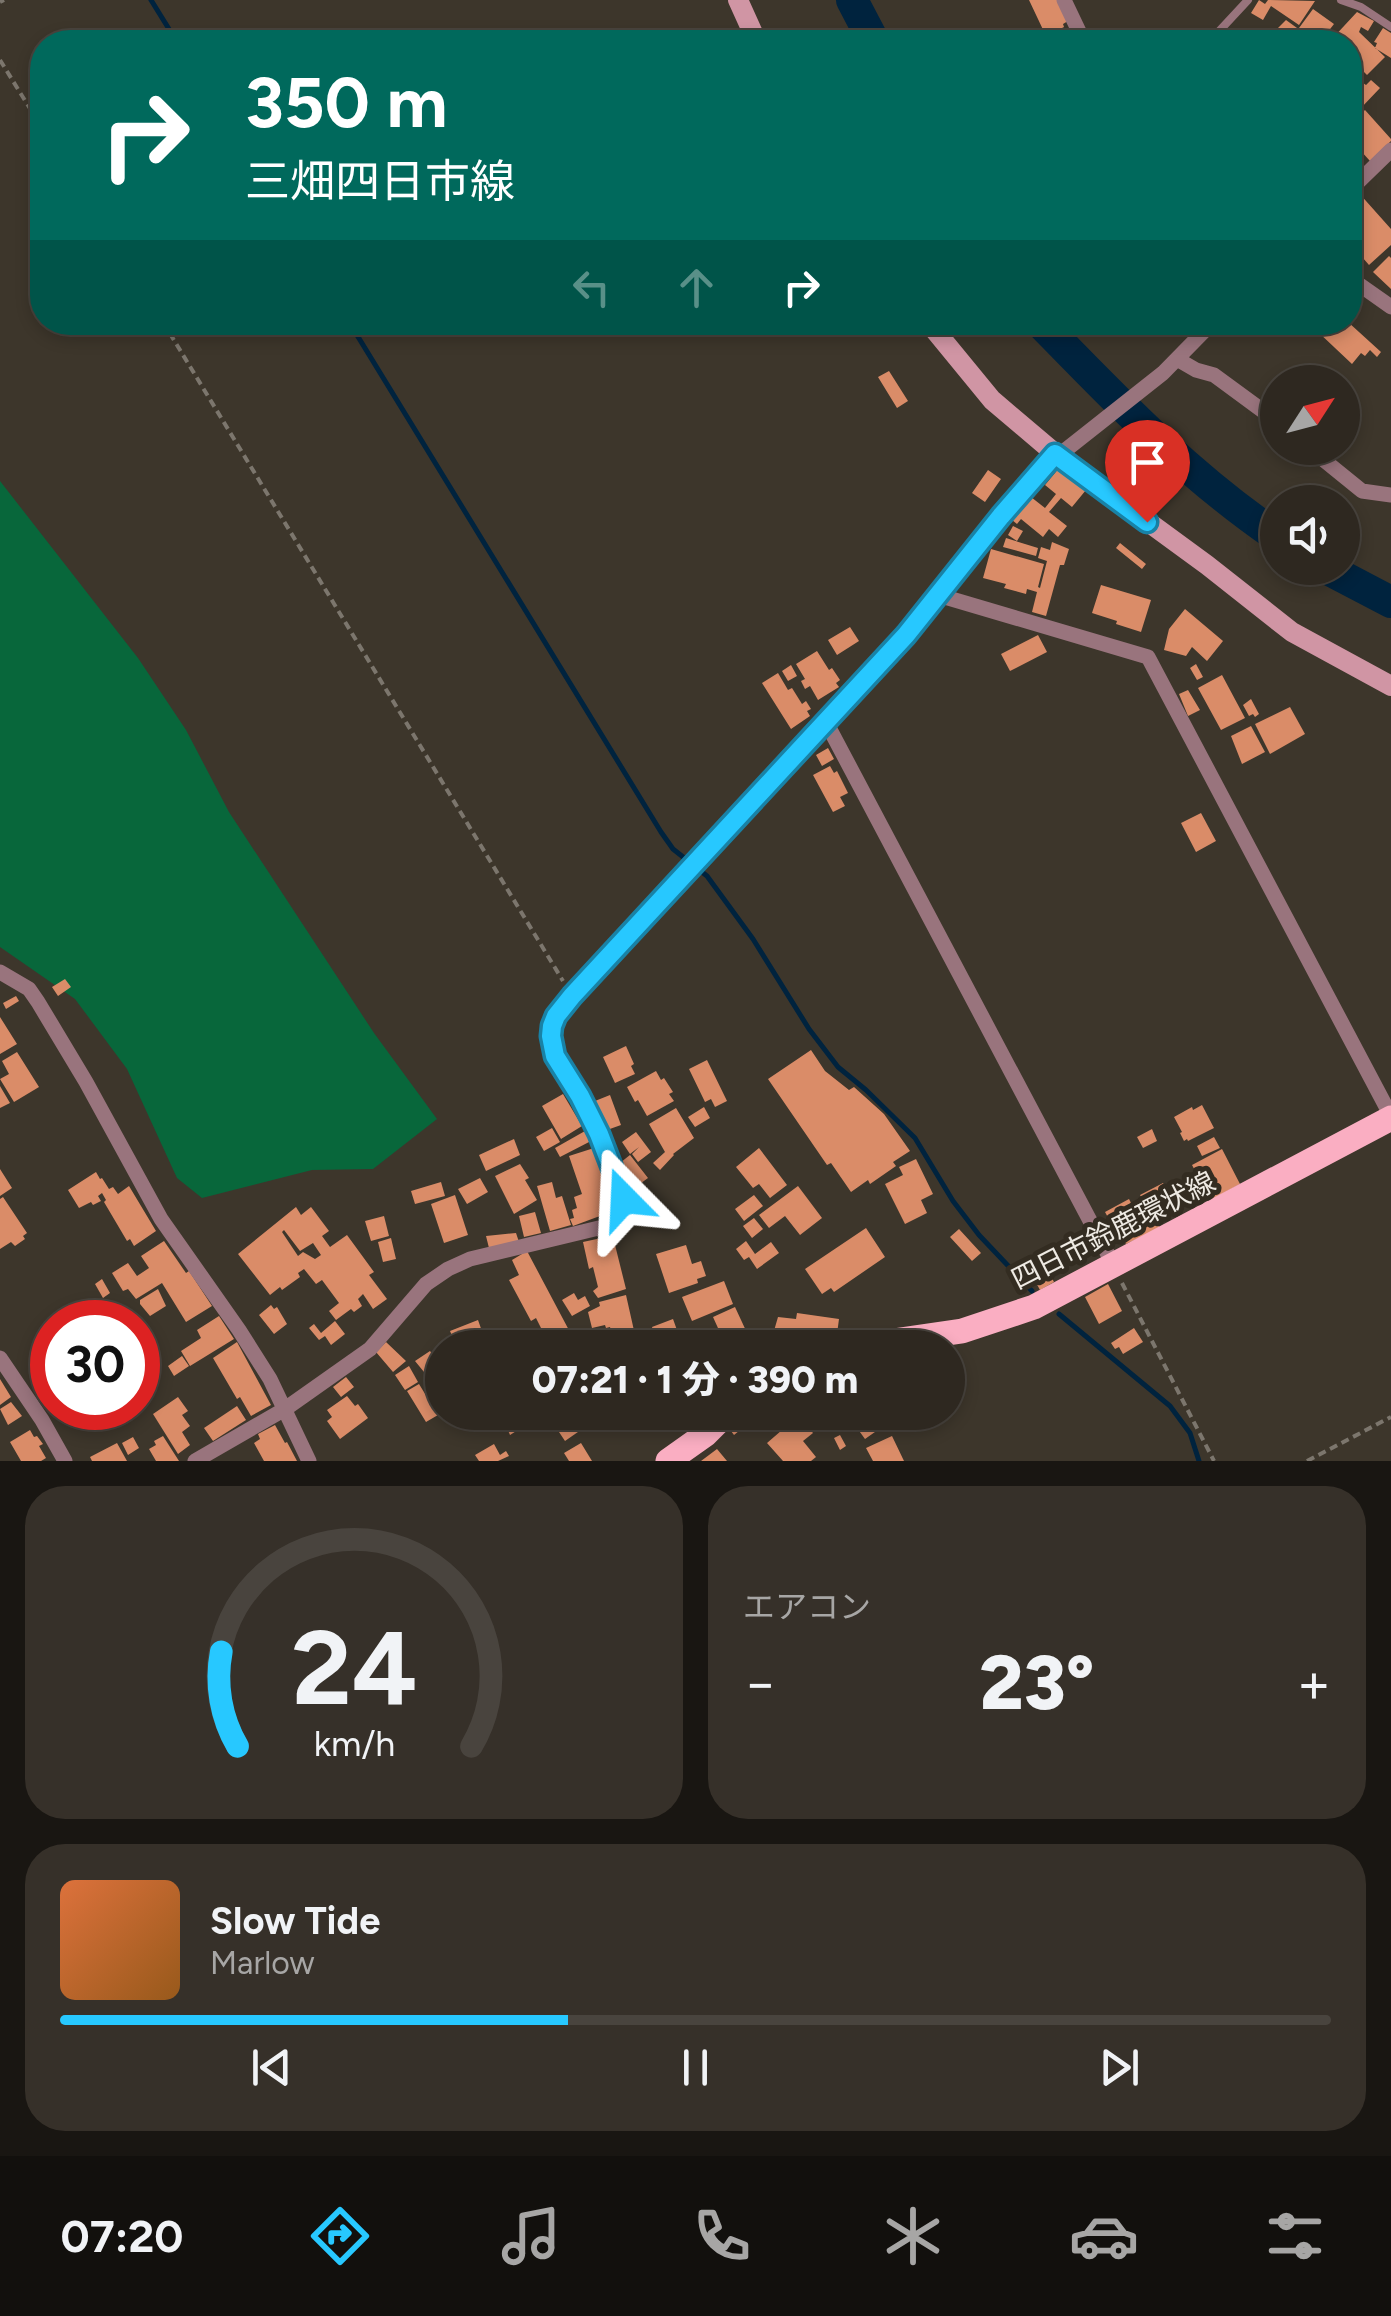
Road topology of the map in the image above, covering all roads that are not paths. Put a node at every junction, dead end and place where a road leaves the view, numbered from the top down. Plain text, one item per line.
1 (738, 0) edge
2 (1064, 0) edge
3 (1248, 0) edge
4 (1340, 0) edge
5 (1391, 27) edge
6 (752, 30) edge
7 (1078, 30) edge
8 (1220, 30) edge
9 (1391, 150) edge
10 (1362, 178) edge
11 (1362, 286) edge
12 (1391, 307) edge
13 (939, 335) edge
14 (1200, 335) edge
15 (1177, 359) junction
16 (1260, 409) edge
17 (1056, 455) junction
18 (1330, 465) edge
19 (1391, 495) edge
20 (938, 595) junction
21 (1391, 686) edge
22 (826, 722) junction
23 (0, 972) edge
24 (1391, 1117) edge
25 (1114, 1266) junction
26 (965, 1330) edge
27 (0, 1358) edge
28 (285, 1409) junction
29 (710, 1430) edge
30 (65, 1461) edge
31 (195, 1461) edge
32 (309, 1461) edge
33 (668, 1461) edge

1 - 6 main road
2 - 7 street
3 - 8 lane
4 - 5 lane
9 - 10 street
11 - 12 street
13 - 17 main road
14 - 15 street
15 - 16 street
15 - 17 street
17 - 20 street
17 - 21 main road
18 - 19 street
20 - 22 street
20 - 24 street
22 - 25 street
22 - 28 street
23 - 28 street
24 - 25 main road, 四日市鈴鹿環状線
25 - 26 main road, 四日市鈴鹿環状線
27 - 30 street
28 - 31 street
28 - 32 street
29 - 33 main road

